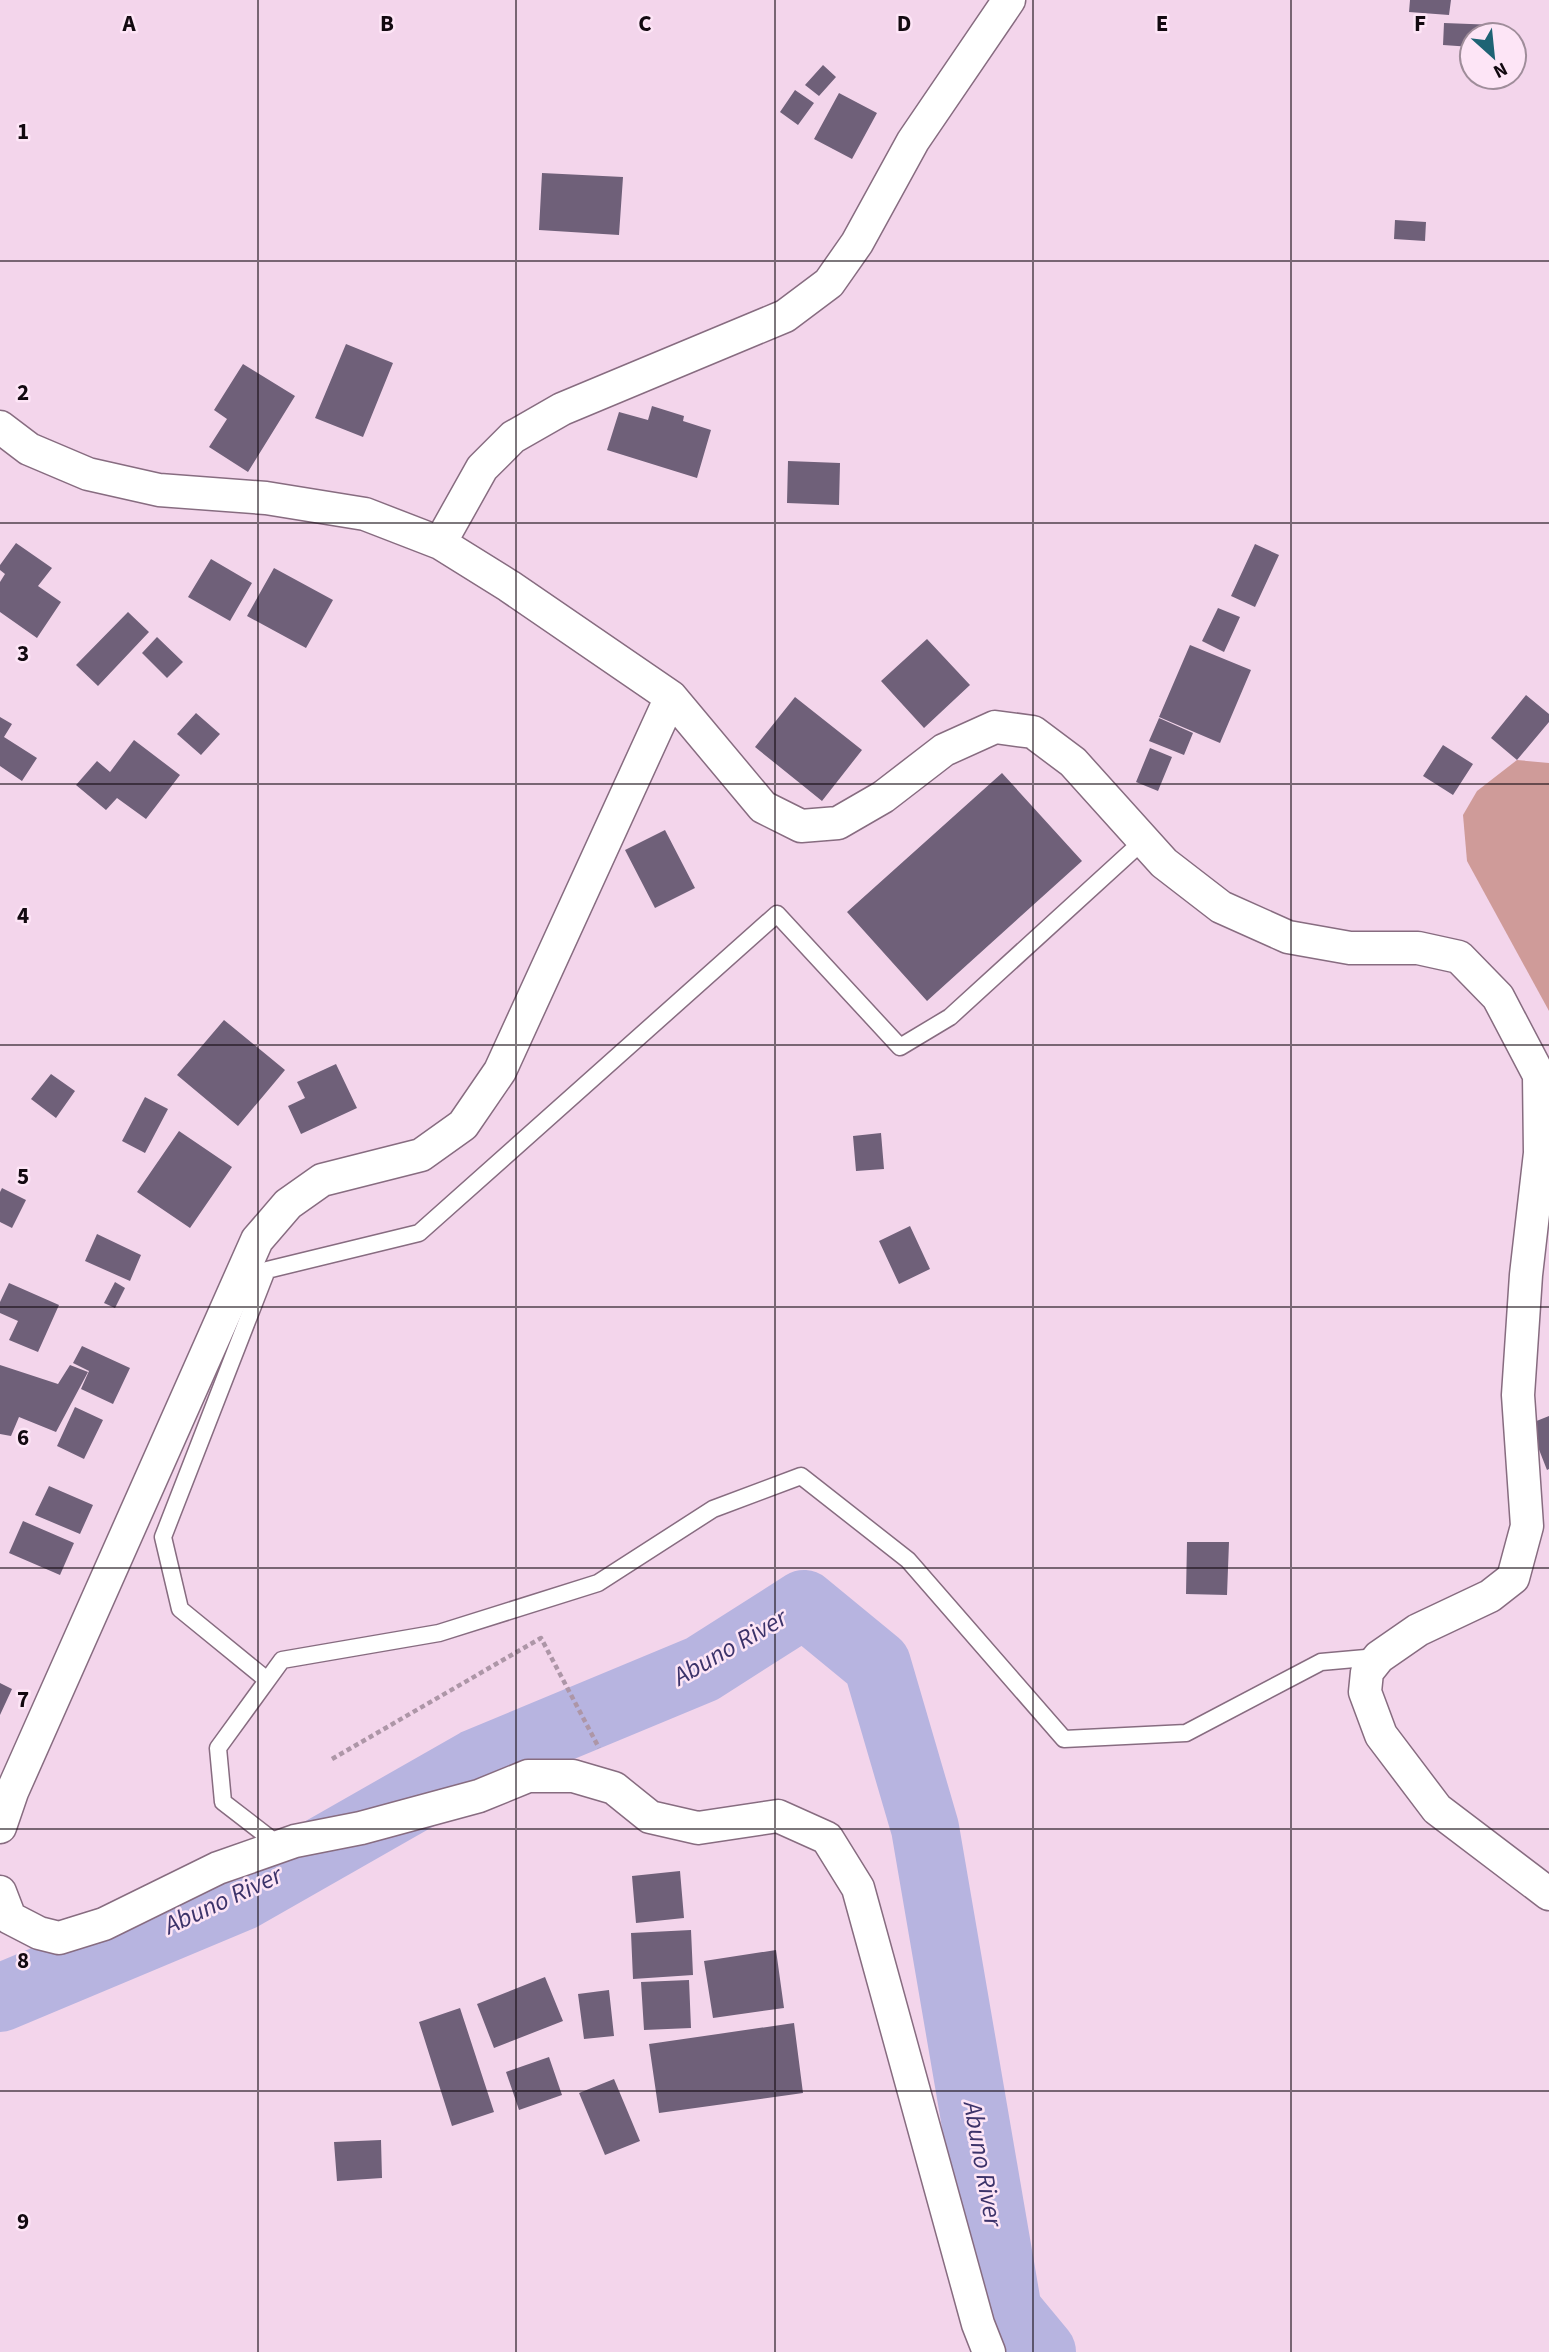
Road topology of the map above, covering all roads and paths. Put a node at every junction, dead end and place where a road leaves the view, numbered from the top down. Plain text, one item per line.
1 (1009, 0) edge
2 (0, 427) edge
3 (440, 543) junction
4 (671, 697) junction
5 (1144, 840) junction
6 (1379, 1657) junction
7 (267, 1680) junction
8 (597, 1742) dead end
9 (332, 1759) dead end
10 (0, 1827) edge
11 (281, 1846) junction
12 (0, 1892) edge
13 (1549, 1894) edge
14 (989, 2352) edge

1 - 3 street
2 - 3 street
3 - 4 street
4 - 5 street
4 - 10 street
5 - 6 street
5 - 7 lane
6 - 7 lane
6 - 13 street
7 - 11 lane
8 - 9 path
11 - 12 street
11 - 14 street

